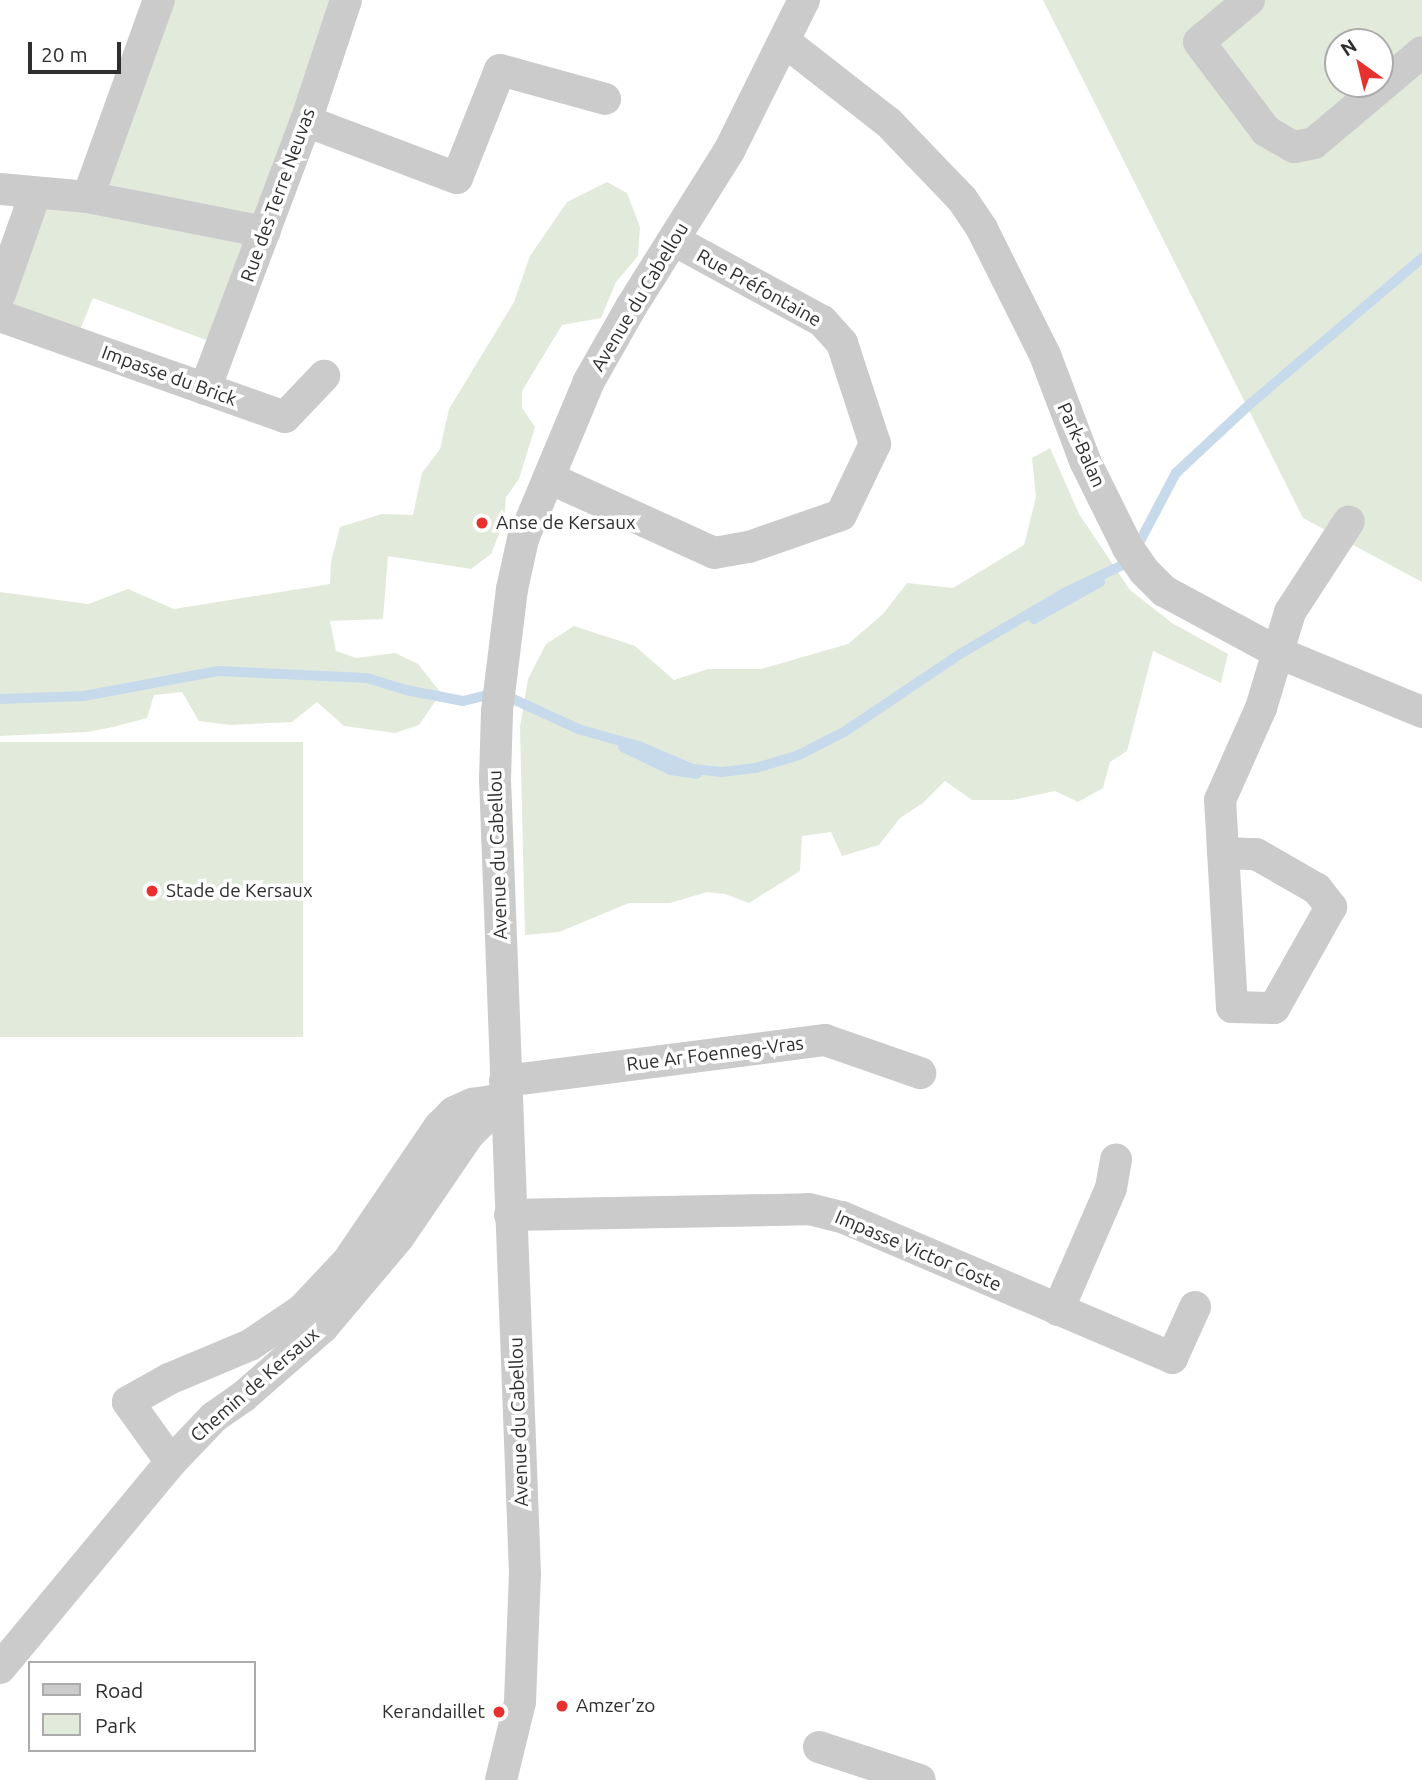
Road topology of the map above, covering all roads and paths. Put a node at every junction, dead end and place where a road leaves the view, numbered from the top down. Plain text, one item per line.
1 (159, 0) edge
2 (346, 0) edge
3 (804, 0) edge
4 (1249, 0) edge
5 (784, 41) junction
6 (1422, 52) edge
7 (605, 99) dead end
8 (306, 121) junction
9 (0, 189) edge
10 (35, 194) junction
11 (88, 197) junction
12 (265, 232) junction
13 (674, 241) junction
14 (0, 294) edge
15 (0, 316) edge
16 (324, 376) dead end
17 (205, 389) junction
18 (549, 478) junction
19 (1349, 521) dead end
20 (1279, 653) junction
21 (1422, 712) edge
22 (1223, 853) junction
23 (920, 1073) dead end
24 (505, 1090) junction
25 (1116, 1159) dead end
26 (510, 1214) junction
27 (1195, 1307) dead end
28 (1058, 1310) junction
29 (171, 1462) junction
30 (0, 1668) edge
31 (819, 1748) dead end
32 (501, 1780) edge
33 (920, 1780) edge

1 - 11 street
2 - 8 street, Rue des Terre Neuvas
3 - 5 street, Avenue du Cabellou
4 - 6 street
5 - 13 street, Avenue du Cabellou
5 - 20 street, Park-Balan
7 - 8 street
8 - 12 street, Rue des Terre Neuvas
9 - 10 street
10 - 11 street
10 - 14 street
11 - 12 street
12 - 17 street, Rue des Terre Neuvas
13 - 18 street, Avenue du Cabellou
13 - 18 street, Rue Préfontaine
15 - 17 street, Impasse du Brick
16 - 17 street, Impasse du Brick
18 - 24 street, Avenue du Cabellou
19 - 20 street
20 - 21 street, Park-Balan
20 - 22 street
22 - 22 street
23 - 24 street, Rue Ar Foenneg-Vras
24 - 26 street, Avenue du Cabellou
24 - 29 street, Chemin de Kersaux
24 - 29 street, Rue Ar Foenneg-Vras
25 - 28 street
26 - 28 street, Impasse Victor Coste
26 - 32 street, Avenue du Cabellou
27 - 28 street, Impasse Victor Coste
29 - 30 street, Chemin de Kersaux
31 - 33 street

